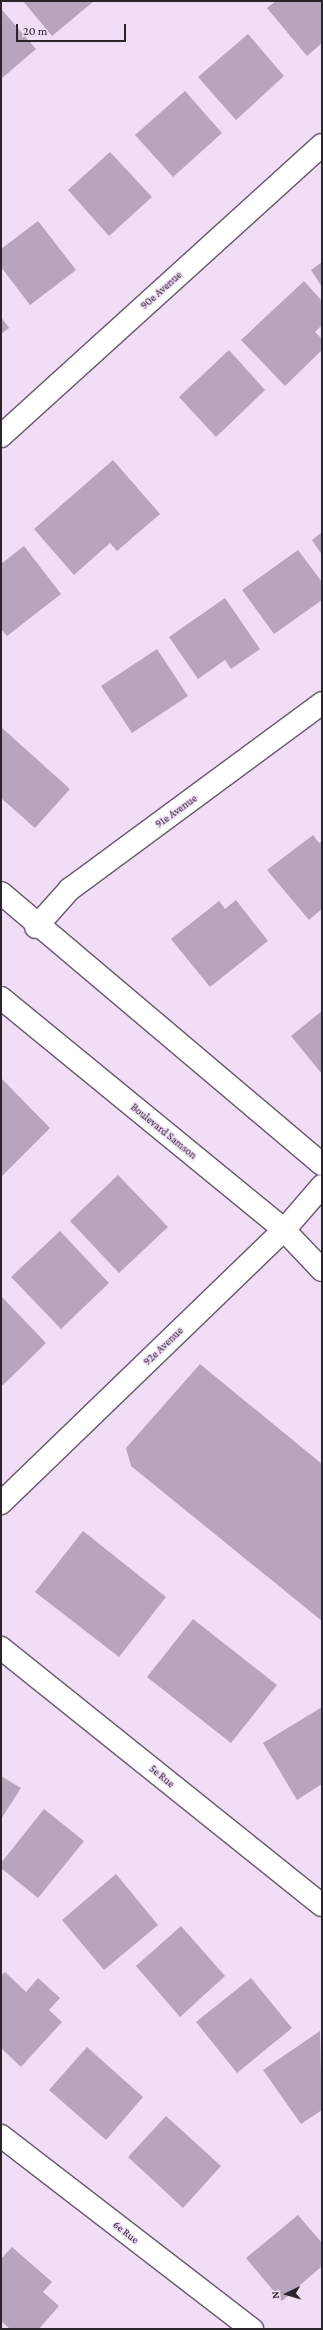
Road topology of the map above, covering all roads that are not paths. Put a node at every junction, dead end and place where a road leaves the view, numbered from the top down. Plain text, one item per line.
1 (322, 145) edge
2 (1, 436) edge
3 (322, 703) edge
4 (1, 893) edge
5 (36, 927) junction
6 (1, 998) edge
7 (322, 1164) edge
8 (322, 1186) edge
9 (284, 1230) junction
10 (322, 1270) edge
11 (1, 1503) edge
12 (1, 1648) edge
13 (322, 1905) edge
14 (1, 2136) edge
15 (252, 2329) edge

1 - 2 street, 90e Avenue
3 - 5 street, 91e Avenue
4 - 5 street
5 - 7 street
6 - 9 street, Boulevard Samson
8 - 9 street, 92e Avenue
9 - 10 street, Boulevard Samson
9 - 11 street, 92e Avenue
12 - 13 street, 5e Rue
14 - 15 street, 6e Rue

